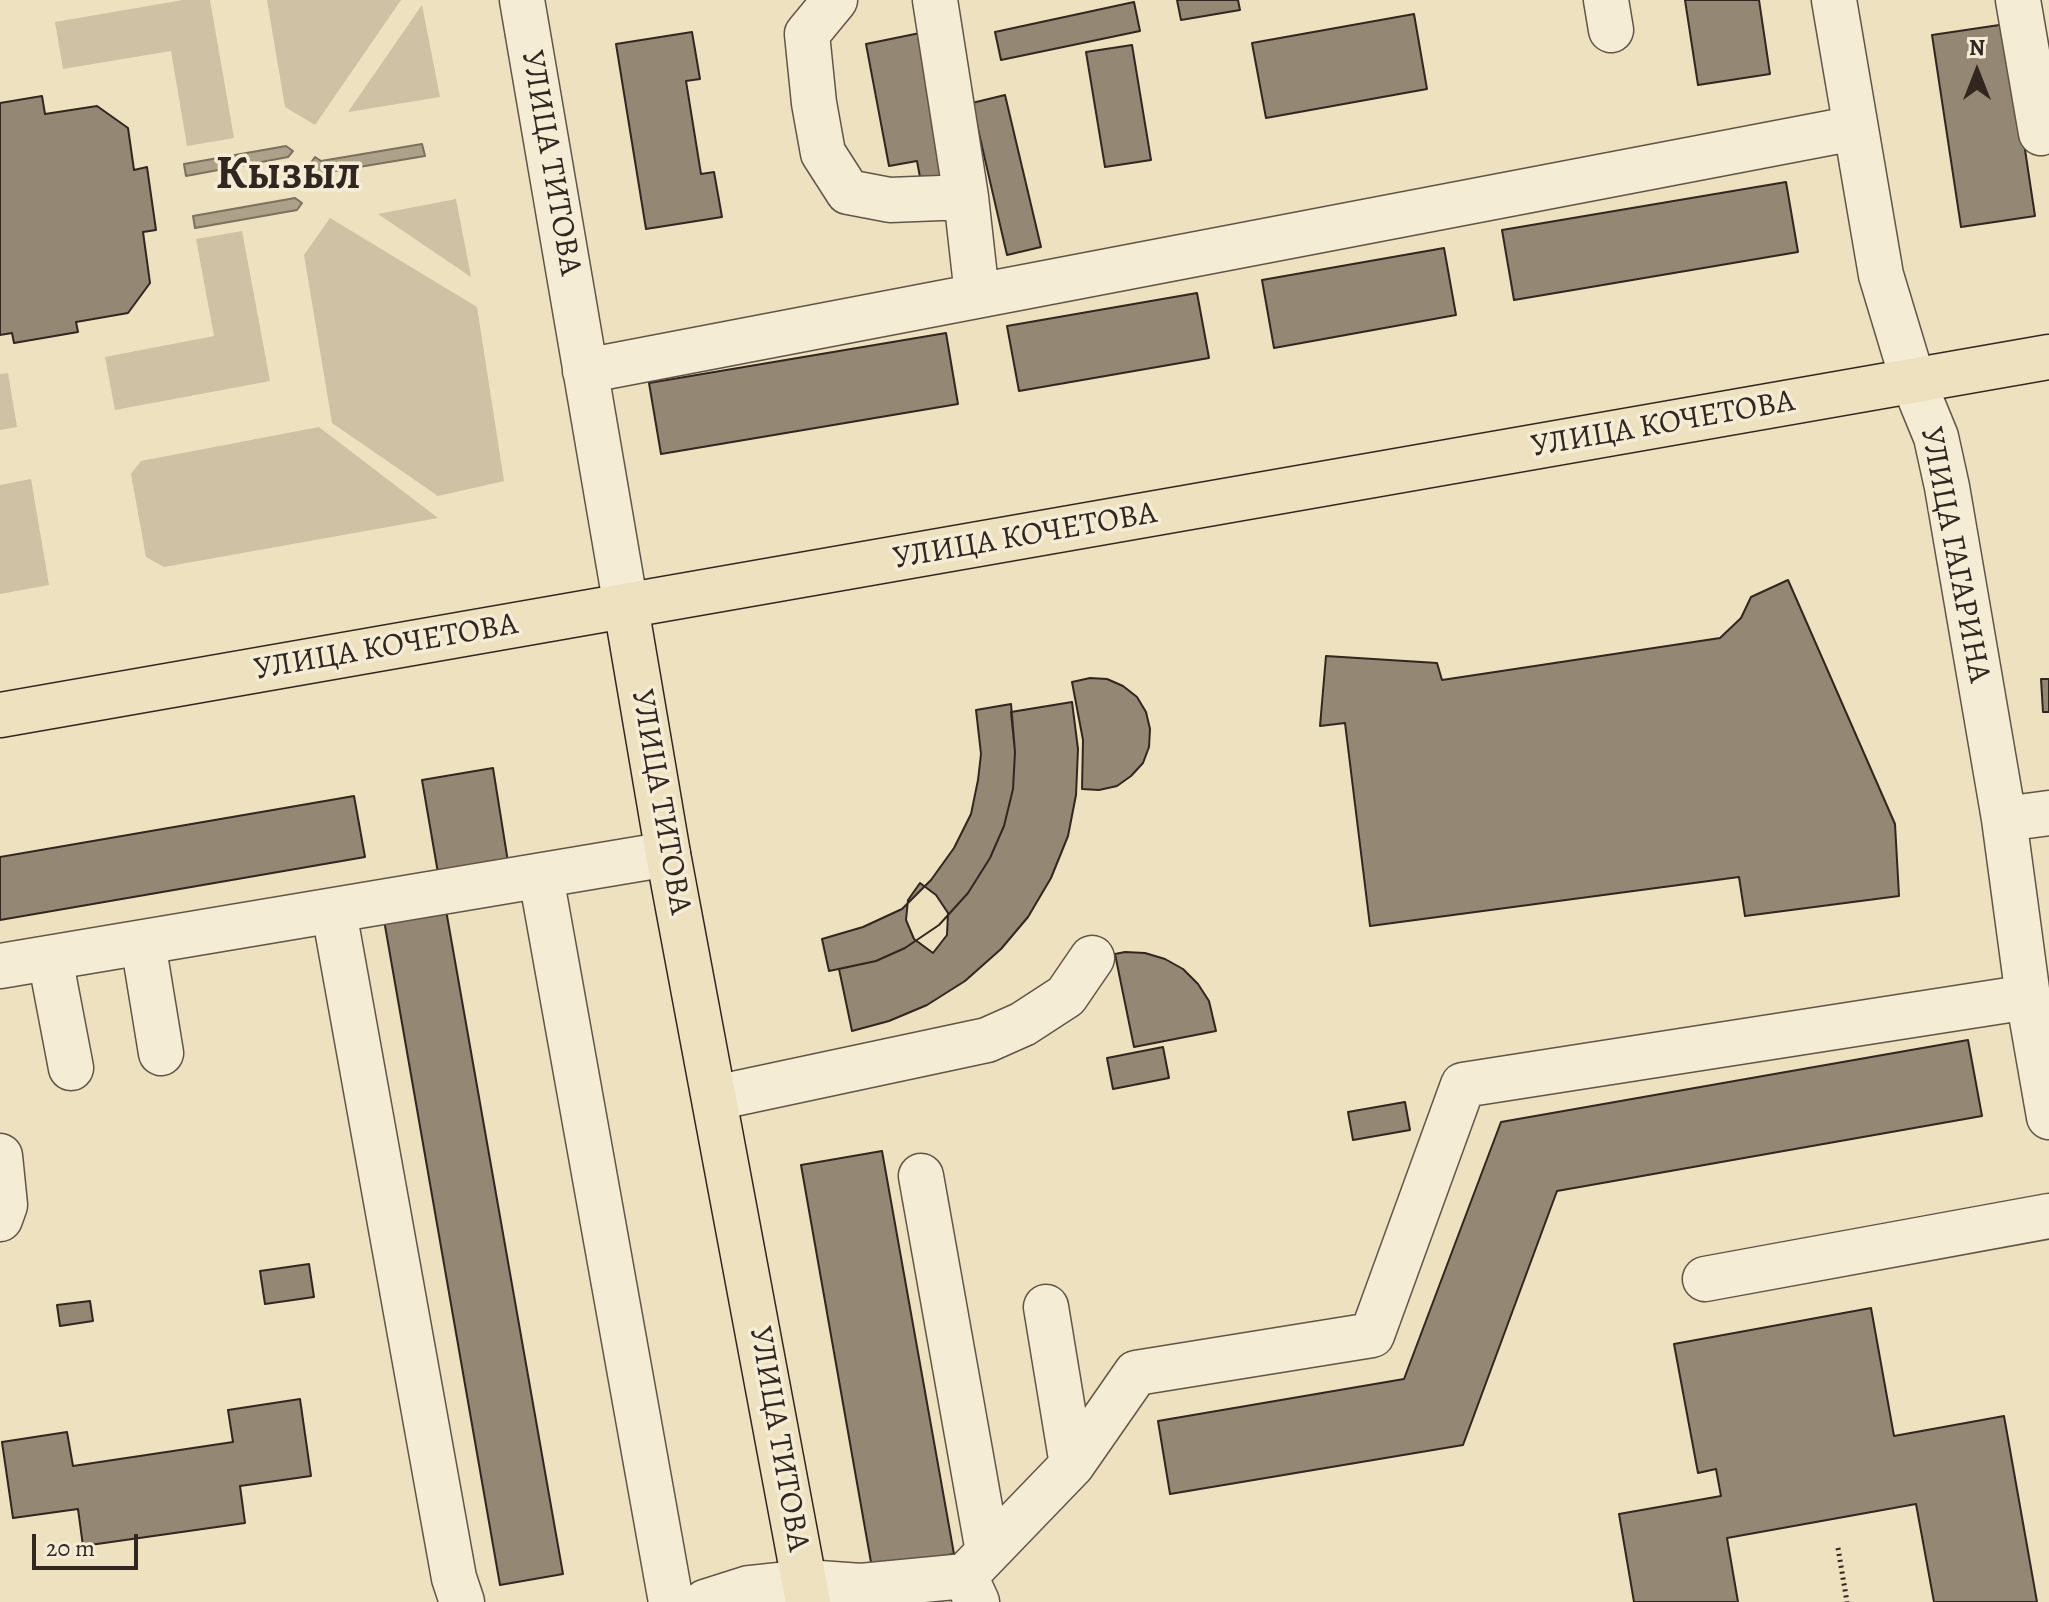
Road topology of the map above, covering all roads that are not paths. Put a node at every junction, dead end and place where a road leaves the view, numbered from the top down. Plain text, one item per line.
1 (522, 0) edge
2 (835, 0) edge
3 (935, 0) edge
4 (1834, 0) edge
5 (2018, 0) edge
6 (1855, 128) junction
7 (2041, 133) dead end
8 (966, 197) junction
9 (977, 295) junction
10 (2049, 357) edge
11 (585, 371) junction
12 (1913, 381) junction
13 (626, 607) junction
14 (0, 715) edge
15 (2049, 813) edge
16 (2004, 819) junction
17 (668, 854) junction
18 (541, 877) junction
19 (334, 912) junction
20 (143, 943) junction
21 (50, 958) junction
22 (1092, 958) dead end
23 (0, 966) edge
24 (2028, 997) junction
25 (161, 1053) dead end
26 (2044, 1054) edge
27 (71, 1068) dead end
28 (715, 1098) junction
29 (2049, 1117) edge
30 (0, 1156) edge
31 (921, 1176) dead end
32 (2049, 1216) edge
33 (0, 1219) edge
34 (1705, 1279) dead end
35 (1046, 1307) dead end
36 (1072, 1465) junction
37 (977, 1577) edge
38 (806, 1592) edge
39 (462, 1602) edge
40 (671, 1602) edge
41 (705, 1602) edge

1 - 11 street, УЛИЦА ТИТОВА
2 - 8 street
3 - 8 street
4 - 6 street, УЛИЦА ГАГАРИНА
5 - 7 street
6 - 9 street
6 - 12 street, УЛИЦА ГАГАРИНА
8 - 9 street
9 - 11 street
10 - 12 main road, УЛИЦА КОЧЕТОВА
11 - 13 street, УЛИЦА ТИТОВА
12 - 13 main road, УЛИЦА КОЧЕТОВА
12 - 16 street, УЛИЦА ГАГАРИНА
13 - 14 main road, УЛИЦА КОЧЕТОВА
13 - 17 main road, УЛИЦА ТИТОВА
15 - 16 street
16 - 24 street, УЛИЦА ГАГАРИНА
17 - 18 street
17 - 28 main road, УЛИЦА ТИТОВА
18 - 19 street
18 - 40 street
19 - 20 street
19 - 39 street
20 - 21 street
20 - 25 street
21 - 23 street
21 - 27 street
22 - 28 street
24 - 26 street, УЛИЦА ГАГАРИНА
24 - 36 street
26 - 29 street, УЛИЦА ГАГАРИНА
28 - 38 main road, УЛИЦА ТИТОВА
30 - 33 street
31 - 37 street
32 - 34 street
35 - 36 street
36 - 37 street
37 - 38 street
38 - 41 street

